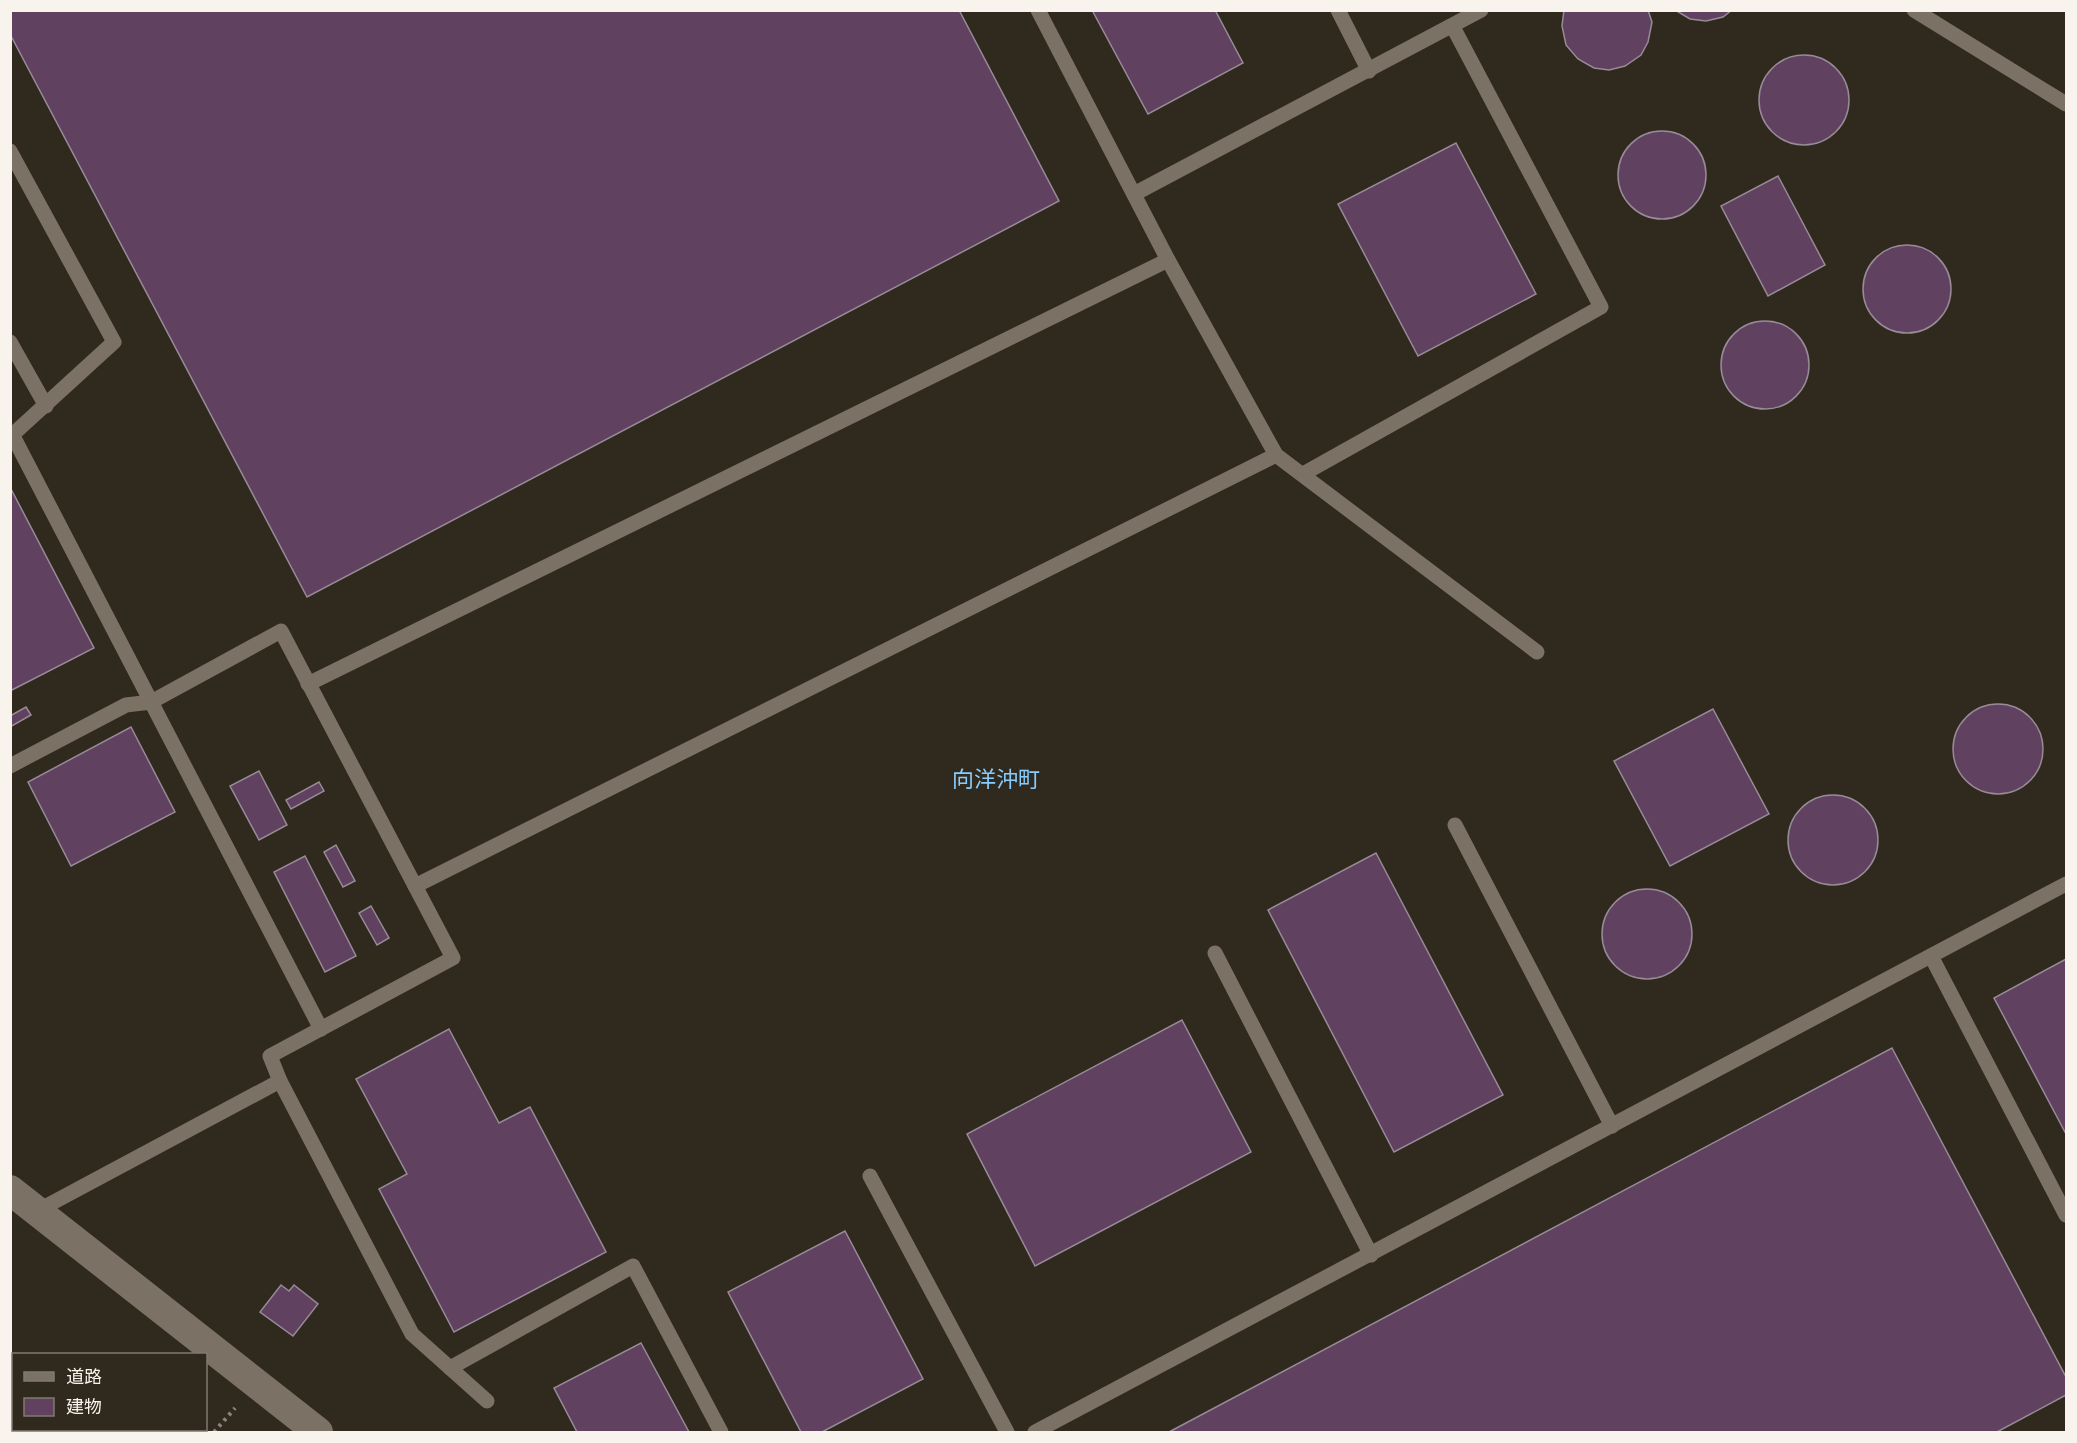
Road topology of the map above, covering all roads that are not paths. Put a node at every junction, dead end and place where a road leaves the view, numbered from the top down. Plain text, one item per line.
1 (1038, 10) edge
2 (1338, 10) edge
3 (1481, 10) edge
4 (1914, 10) edge
5 (1452, 27) junction
6 (1369, 71) junction
7 (2067, 104) edge
8 (10, 151) edge
9 (1134, 194) junction
10 (1168, 260) junction
11 (10, 342) edge
12 (46, 406) junction
13 (12, 437) edge
14 (1276, 454) junction
15 (1303, 474) junction
16 (1537, 652) dead end
17 (308, 684) junction
18 (151, 702) junction
19 (10, 766) edge
20 (1455, 825) dead end
21 (2067, 884) edge
22 (415, 886) junction
23 (1215, 953) dead end
24 (1931, 956) junction
25 (321, 1029) junction
26 (280, 1081) junction
27 (1612, 1126) junction
28 (870, 1176) dead end
29 (10, 1190) edge
30 (37, 1211) junction
31 (2067, 1215) edge
32 (1371, 1255) junction
33 (450, 1368) junction
34 (487, 1401) dead end
35 (318, 1432) edge
36 (721, 1432) edge
37 (1007, 1432) edge
38 (1035, 1432) edge

1 - 9 lane
2 - 6 lane
3 - 5 lane
4 - 7 lane
5 - 6 lane
5 - 15 lane
6 - 9 lane
8 - 12 lane
9 - 10 lane
10 - 14 lane
10 - 17 lane
11 - 12 lane
12 - 13 lane
13 - 18 lane
14 - 15 lane
14 - 22 lane
15 - 16 lane
17 - 18 lane
17 - 22 lane
18 - 19 lane
18 - 25 lane
20 - 27 lane
21 - 24 lane
22 - 25 lane
23 - 32 lane
24 - 27 lane
24 - 31 lane
25 - 26 lane
26 - 30 lane
26 - 33 lane
27 - 32 lane
28 - 37 lane
29 - 30 street
30 - 35 street
32 - 38 lane
33 - 34 lane
33 - 36 lane

